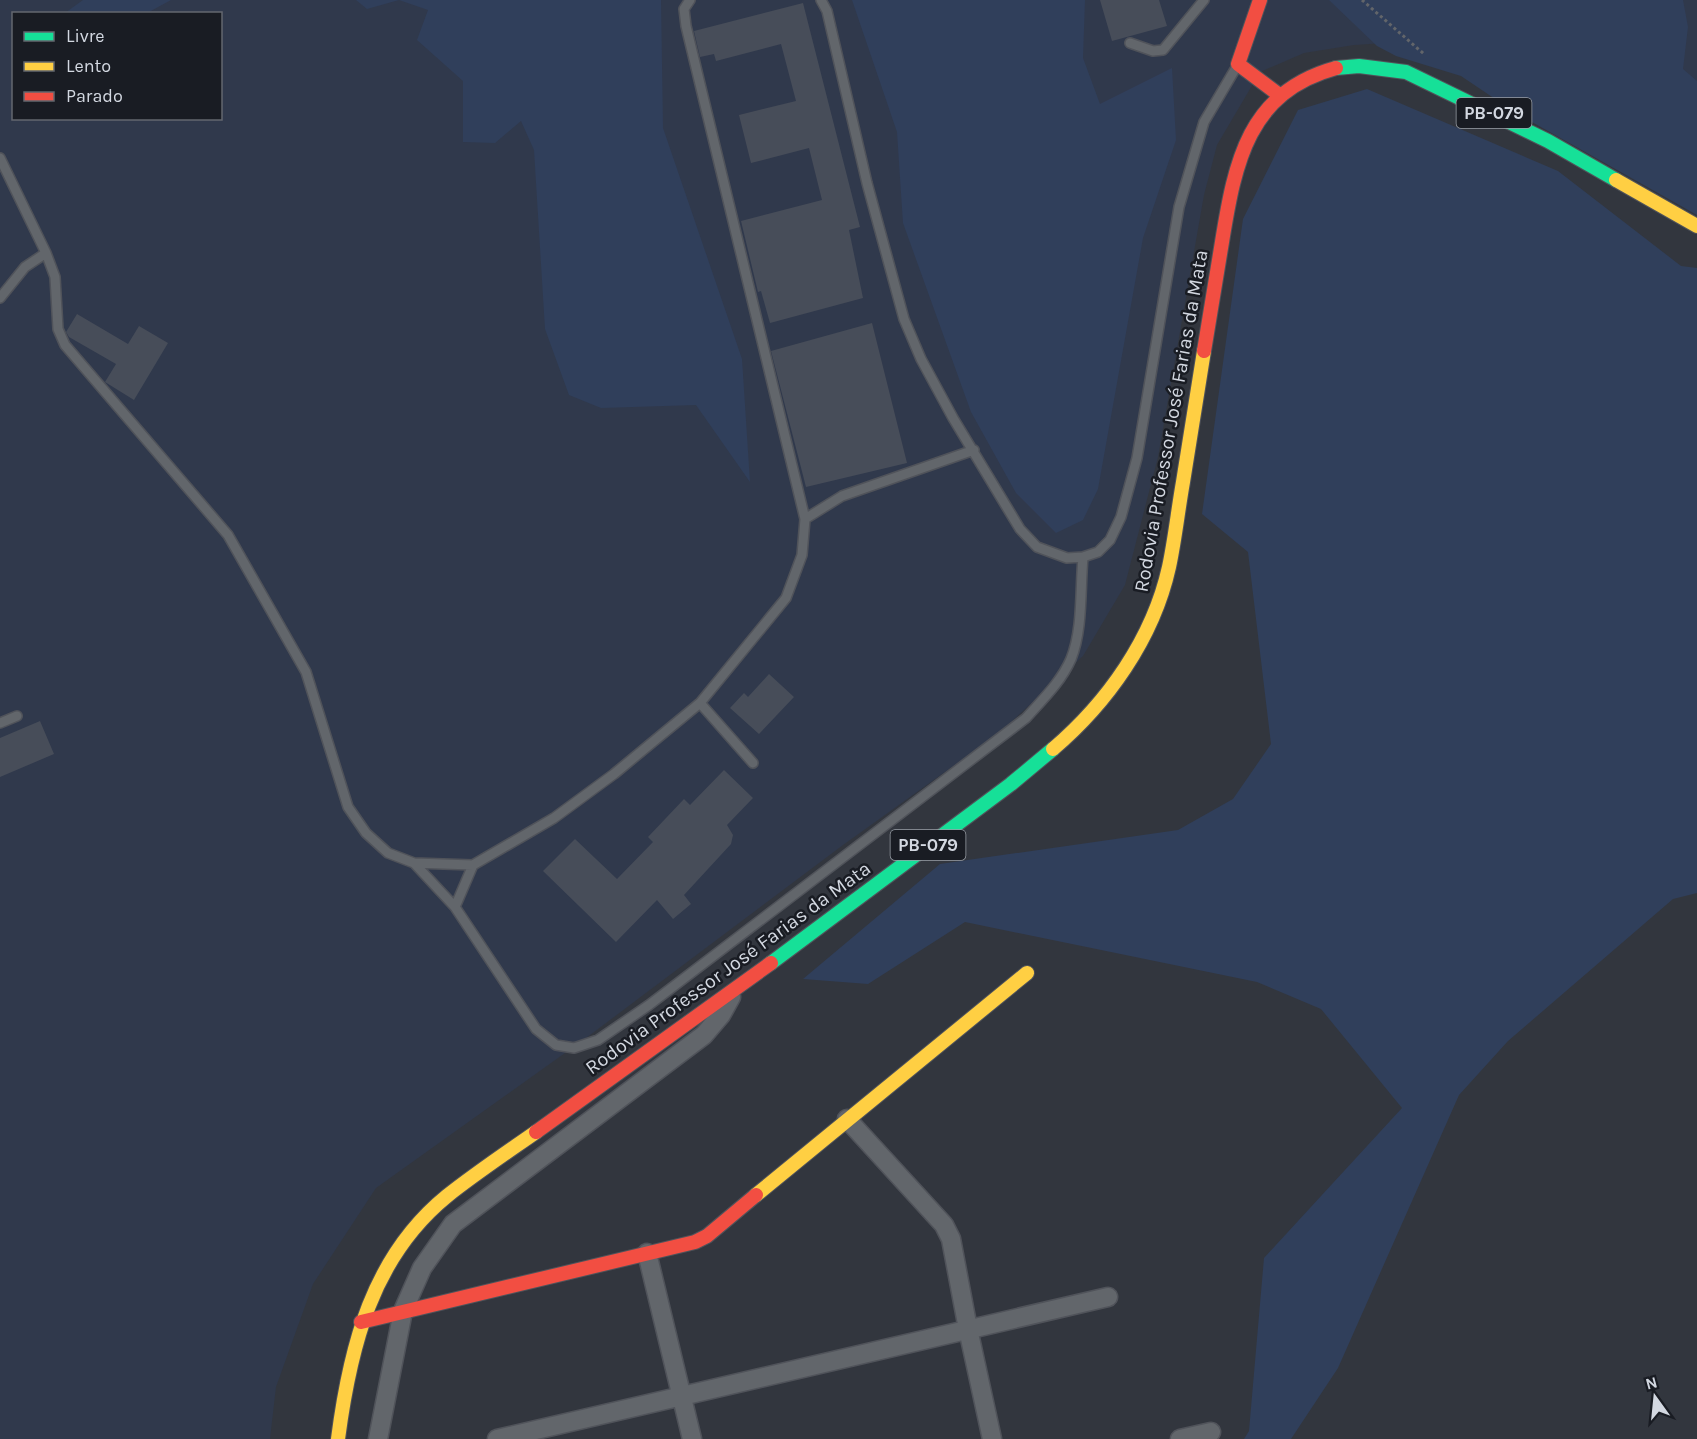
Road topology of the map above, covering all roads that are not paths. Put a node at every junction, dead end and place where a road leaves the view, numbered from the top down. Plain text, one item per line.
1 (690, 0) edge
2 (821, 0) edge
3 (1204, 0) edge
4 (1260, 0) edge
5 (1130, 43) dead end
6 (1238, 64) junction
7 (1278, 94) junction
8 (0, 158) edge
9 (1697, 226) edge
10 (46, 253) junction
11 (0, 298) edge
12 (974, 450) junction
13 (805, 519) junction
14 (1083, 557) junction
15 (700, 703) junction
16 (17, 716) dead end
17 (0, 723) edge
18 (753, 763) dead end
19 (414, 863) junction
20 (473, 865) junction
21 (455, 907) junction
22 (1027, 973) dead end
23 (735, 987) junction
24 (847, 1119) junction
25 (647, 1253) junction
26 (1108, 1296) dead end
27 (403, 1311) junction
28 (361, 1322) junction
29 (968, 1329) junction
30 (681, 1396) junction
31 (1211, 1432) dead end
32 (338, 1439) edge
33 (378, 1439) edge
34 (497, 1439) edge
35 (692, 1439) edge
36 (992, 1439) edge
37 (1180, 1439) edge

1 - 13 lane
2 - 12 lane
3 - 5 lane
4 - 6 main road
6 - 7 main road
6 - 14 lane
7 - 9 main road, PB-079
7 - 23 main road, Rodovia Professor José Farias da Mata / PB-079
8 - 10 lane
10 - 11 lane
10 - 19 lane
12 - 13 lane
12 - 14 lane
13 - 15 lane
14 - 21 lane
15 - 18 lane
15 - 20 lane
16 - 17 lane
19 - 20 lane
19 - 21 lane
20 - 21 lane
22 - 24 main road
23 - 27 street
23 - 28 main road, Rodovia Professor José Farias da Mata / PB-079
24 - 25 main road
24 - 29 street
25 - 27 main road
25 - 30 street
26 - 29 street
27 - 28 main road
27 - 33 street
28 - 32 main road, Rodovia Professor José Farias da Mata / PB-079
29 - 30 street
29 - 36 street
30 - 34 street
30 - 35 street
31 - 37 street

